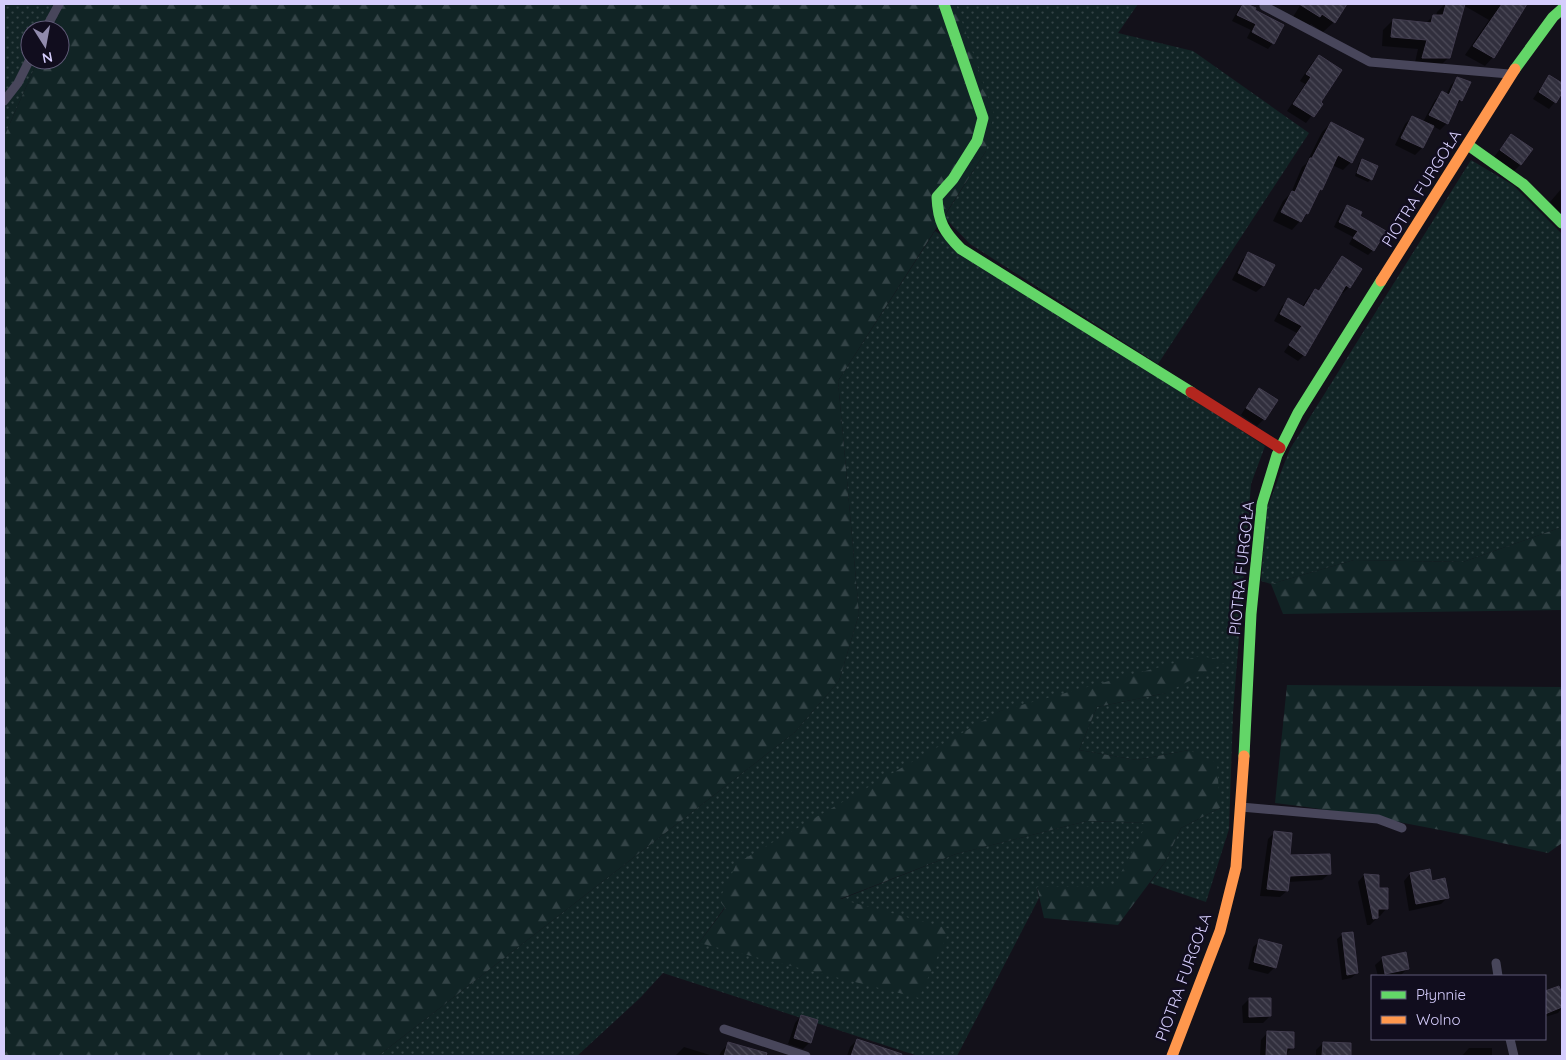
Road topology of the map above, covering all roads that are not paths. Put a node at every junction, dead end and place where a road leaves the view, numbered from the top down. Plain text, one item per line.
1 (58, 4) edge
2 (944, 4) edge
3 (1264, 6) dead end
4 (1562, 9) edge
5 (50, 20) edge
6 (24, 70) edge
7 (1511, 74) junction
8 (4, 101) edge
9 (1468, 145) junction
10 (1562, 223) edge
11 (1280, 448) junction
12 (1241, 807) junction
13 (1402, 828) dead end
14 (1496, 963) dead end
15 (1498, 975) edge
16 (724, 1029) dead end
17 (1510, 1040) edge
18 (806, 1056) edge
19 (1172, 1056) edge
20 (1514, 1056) edge

1 - 5 lane
2 - 11 street
3 - 7 lane
4 - 7 street, PIOTRA FURGOŁA
6 - 8 lane
7 - 9 street, PIOTRA FURGOŁA
9 - 10 street
9 - 11 street, PIOTRA FURGOŁA
11 - 12 street, PIOTRA FURGOŁA
12 - 13 lane
12 - 19 street, PIOTRA FURGOŁA
14 - 15 lane
16 - 18 lane
17 - 20 lane

